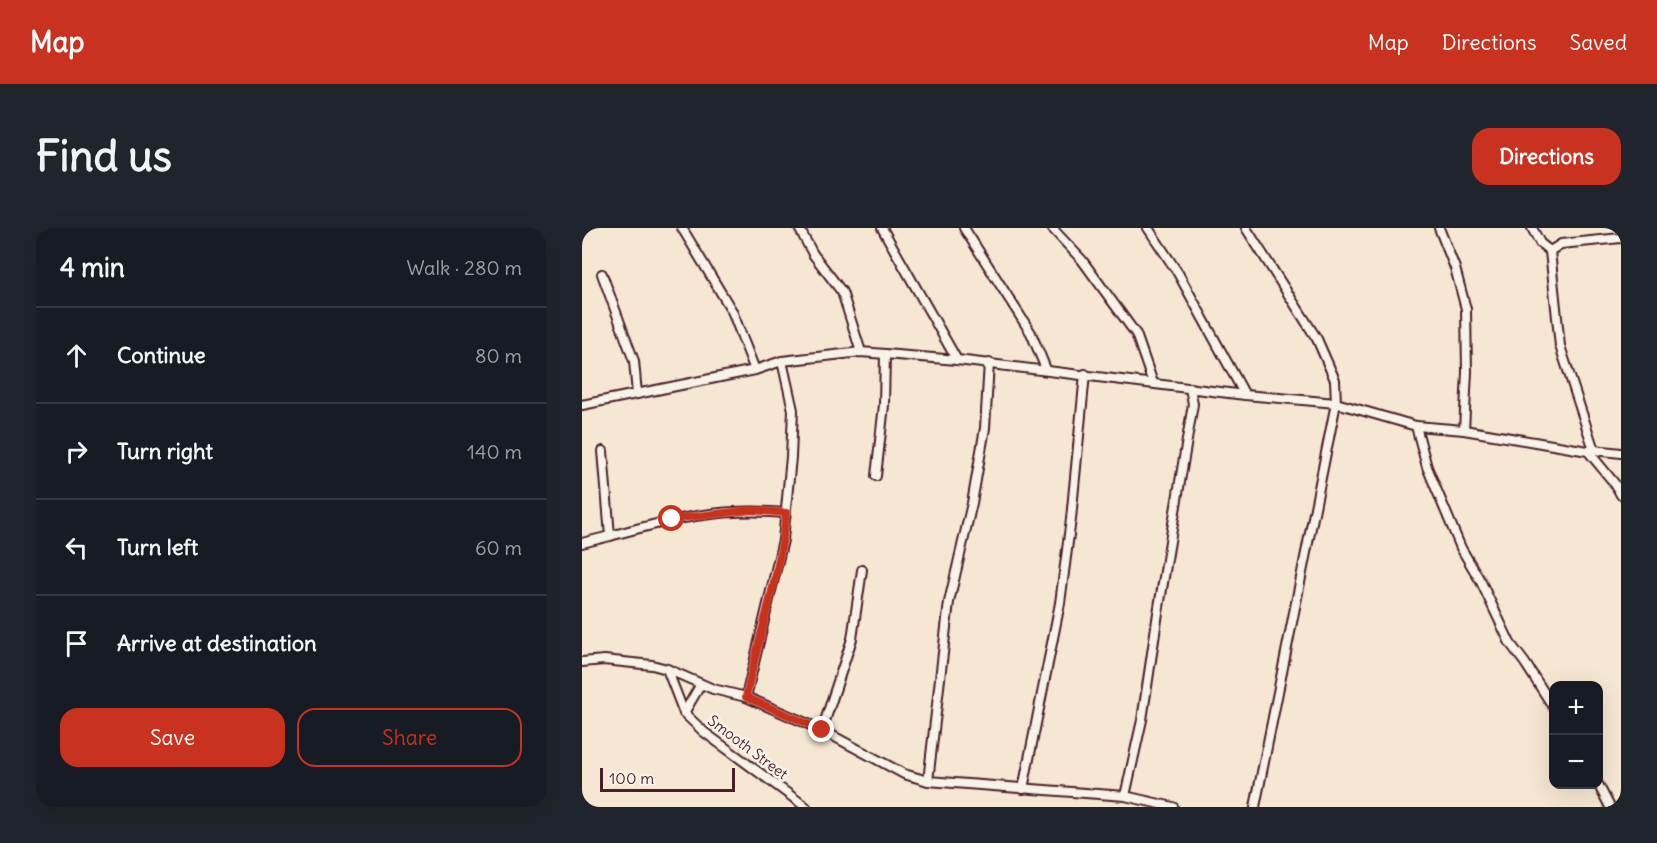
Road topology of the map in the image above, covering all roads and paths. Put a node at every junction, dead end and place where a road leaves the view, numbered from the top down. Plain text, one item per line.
1 (682, 228) edge
2 (799, 228) edge
3 (882, 228) edge
4 (964, 228) edge
5 (1052, 228) edge
6 (1148, 228) edge
7 (1246, 228) edge
8 (1439, 228) edge
9 (1532, 228) edge
10 (1621, 238) edge
11 (1550, 251) junction
12 (602, 274) dead end
13 (861, 352) junction
14 (885, 354) junction
15 (957, 360) junction
16 (782, 361) junction
17 (989, 363) junction
18 (755, 369) junction
19 (1046, 369) junction
20 (1085, 375) junction
21 (1153, 383) junction
22 (1190, 388) junction
23 (637, 394) junction
24 (1245, 395) junction
25 (1336, 403) junction
26 (582, 405) edge
27 (1416, 426) junction
28 (1464, 430) junction
29 (603, 451) dead end
30 (1591, 451) junction
31 (1621, 453) edge
32 (876, 476) dead end
33 (1621, 495) edge
34 (786, 513) junction
35 (610, 536) junction
36 (582, 543) edge
37 (862, 570) dead end
38 (582, 662) edge
39 (667, 669) junction
40 (701, 684) junction
41 (746, 697) junction
42 (1549, 700) edge
43 (684, 713) junction
44 (822, 730) junction
45 (928, 781) junction
46 (1023, 789) junction
47 (1601, 789) edge
48 (1125, 796) junction
49 (806, 807) edge
50 (1173, 807) edge
51 (1255, 807) edge
52 (1610, 807) edge

1 - 18 street
2 - 13 street
3 - 15 street
4 - 19 street
5 - 21 street
6 - 24 street
7 - 25 street
8 - 28 street
9 - 11 street
10 - 11 street
11 - 30 street
12 - 23 street
13 - 14 street
13 - 16 street
14 - 15 street
14 - 32 street
15 - 17 street
16 - 18 street
16 - 34 street
17 - 19 street
17 - 45 street
18 - 23 street
19 - 20 street
20 - 21 street
20 - 46 street
21 - 22 street
22 - 24 street
22 - 48 street
23 - 26 street
24 - 25 street
25 - 27 street
25 - 51 street
27 - 28 street
27 - 42 street
28 - 30 street
29 - 35 street
30 - 31 street
30 - 33 street
34 - 35 street
34 - 41 street
35 - 36 street
37 - 44 street
38 - 39 street
39 - 40 street
39 - 43 street, Smooth Street
40 - 41 street
40 - 43 street
41 - 44 street
43 - 49 street, Smooth Street
44 - 45 street
45 - 46 street
46 - 48 street
47 - 52 street
48 - 50 street

